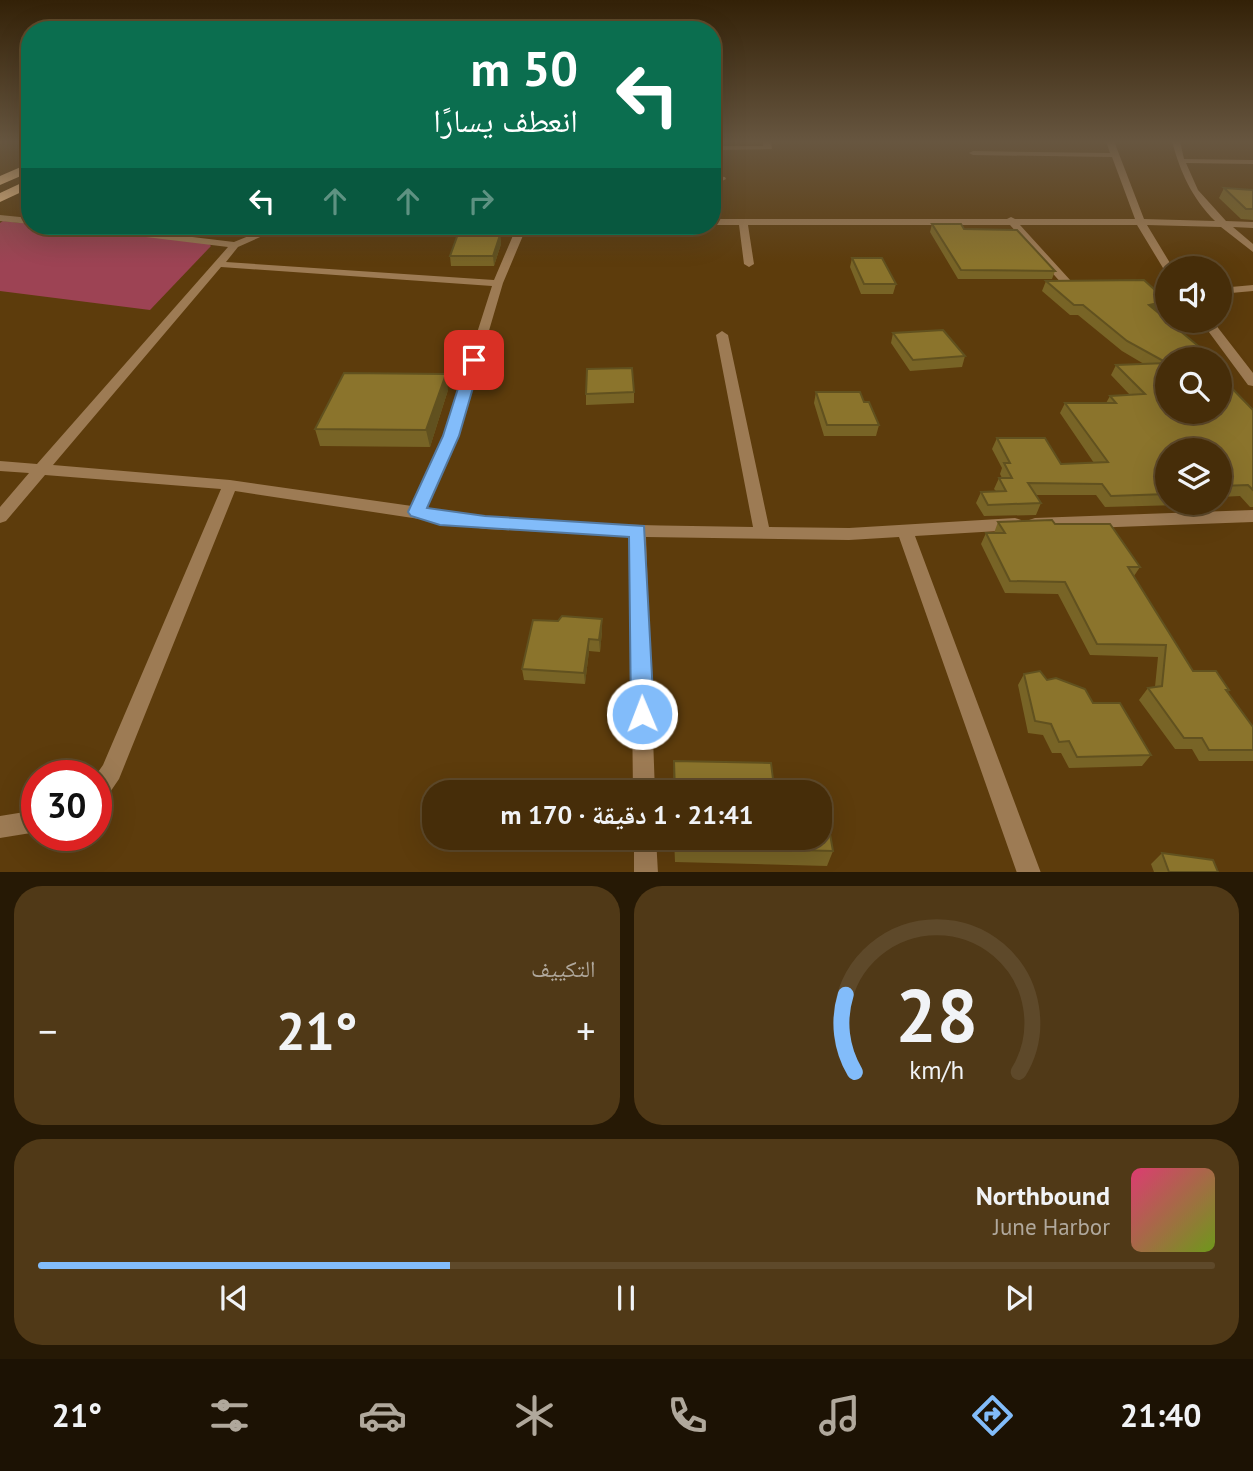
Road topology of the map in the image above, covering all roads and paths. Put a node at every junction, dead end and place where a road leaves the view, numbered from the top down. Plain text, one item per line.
1 (1125, 182) edge
2 (1187, 182) edge
3 (21, 188) edge
4 (0, 198) edge
5 (0, 218) edge
6 (21, 220) edge
7 (1010, 220) junction
8 (1140, 221) junction
9 (721, 222) edge
10 (743, 223) junction
11 (1222, 223) junction
12 (1253, 225) edge
13 (153, 235) edge
14 (259, 235) edge
15 (518, 235) edge
16 (235, 245) junction
17 (1253, 249) edge
18 (1161, 256) edge
19 (217, 264) junction
20 (750, 264) dead end
21 (498, 283) junction
22 (1067, 283) edge
23 (1253, 288) edge
24 (1232, 291) edge
25 (1216, 333) edge
26 (722, 335) dead end
27 (1253, 382) edge
28 (0, 466) edge
29 (40, 468) junction
30 (230, 485) junction
31 (417, 512) junction
32 (1253, 516) edge
33 (0, 517) edge
34 (638, 531) junction
35 (905, 531) junction
36 (762, 533) junction
37 (112, 770) edge
38 (644, 780) edge
39 (21, 824) edge
40 (0, 827) edge
41 (645, 850) edge
42 (646, 872) edge
43 (1029, 872) edge

1 - 8 street
2 - 11 street
3 - 4 highway
5 - 6 street
7 - 8 street
7 - 10 street
7 - 22 street
8 - 11 street
8 - 18 street
9 - 10 street
10 - 20 street
11 - 12 street
11 - 17 street
13 - 16 street
14 - 16 street
15 - 21 street
16 - 19 street
19 - 21 street
19 - 29 street
21 - 31 street
23 - 24 street
25 - 27 street
26 - 36 street
28 - 29 street
29 - 30 street
29 - 33 street
30 - 31 street
30 - 37 street
31 - 34 street
32 - 35 street
34 - 36 street
34 - 38 street
35 - 36 street
35 - 43 street
39 - 40 street
41 - 42 street

